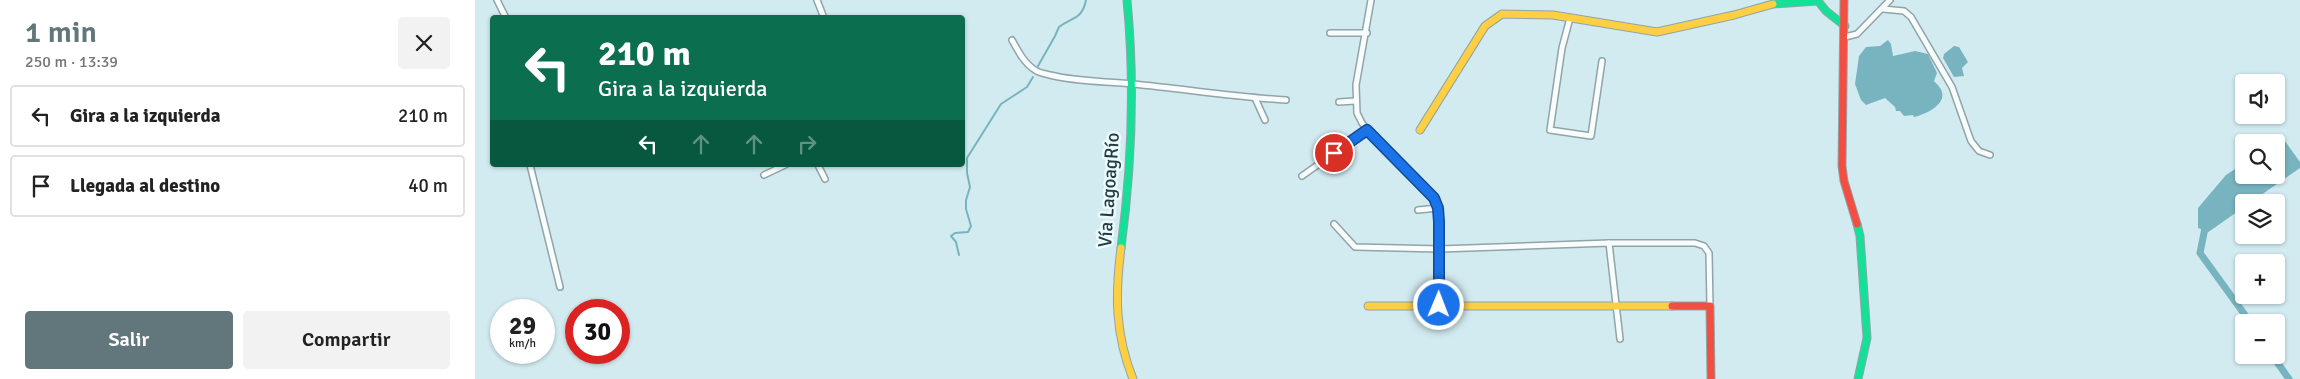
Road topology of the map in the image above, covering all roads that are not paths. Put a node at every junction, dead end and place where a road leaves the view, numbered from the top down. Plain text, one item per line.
1 (497, 0) edge
2 (817, 0) edge
3 (1127, 0) edge
4 (1371, 0) edge
5 (1844, 0) edge
6 (1890, 0) edge
7 (1818, 1) edge
8 (1883, 9) junction
9 (504, 15) edge
10 (822, 15) edge
11 (1570, 18) junction
12 (1845, 26) junction
13 (1330, 33) dead end
14 (1367, 33) junction
15 (1845, 37) junction
16 (1012, 40) dead end
17 (1603, 61) dead end
18 (1131, 84) junction
19 (1255, 98) junction
20 (1286, 100) dead end
21 (1355, 101) junction
22 (1339, 102) dead end
23 (1265, 120) dead end
24 (1367, 130) junction
25 (1420, 130) dead end
26 (1991, 155) dead end
27 (530, 167) edge
28 (781, 167) edge
29 (819, 167) edge
30 (763, 175) dead end
31 (1302, 176) dead end
32 (825, 179) dead end
33 (1438, 208) junction
34 (1418, 210) dead end
35 (1334, 224) dead end
36 (1609, 244) junction
37 (1440, 249) junction
38 (560, 287) dead end
39 (1439, 305) junction
40 (1368, 306) dead end
41 (1710, 306) junction
42 (1615, 307) junction
43 (1619, 339) dead end
44 (1133, 379) edge
45 (1711, 379) edge
46 (1858, 379) edge

1 - 9 street
2 - 10 street
3 - 18 main road, Vía LagoagRío
4 - 14 street
5 - 12 main road
6 - 8 street
7 - 11 main road
7 - 12 main road
8 - 15 street
8 - 26 street
11 - 17 street
11 - 25 main road
12 - 15 main road
13 - 14 street
14 - 21 street
15 - 46 main road
16 - 18 street
18 - 19 street
18 - 44 main road, Vía LagoagRío
19 - 20 street
19 - 23 street
21 - 22 street
21 - 24 street
24 - 31 street
24 - 33 street
27 - 38 street
28 - 30 street
29 - 32 street
33 - 34 street
33 - 37 street
35 - 37 street
36 - 37 street
36 - 41 street
36 - 42 street
37 - 39 street
39 - 40 main road
39 - 42 main road
41 - 42 main road
41 - 45 main road
42 - 43 street

